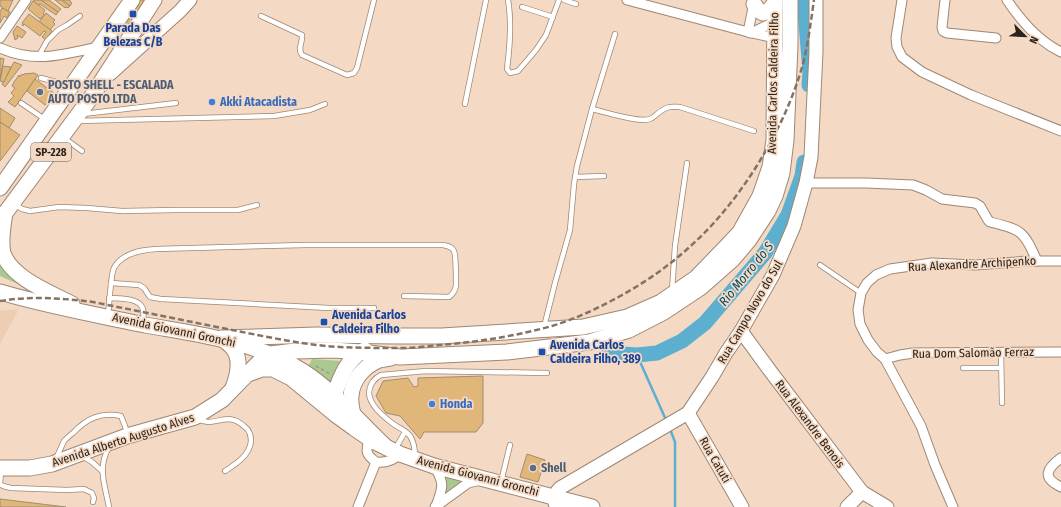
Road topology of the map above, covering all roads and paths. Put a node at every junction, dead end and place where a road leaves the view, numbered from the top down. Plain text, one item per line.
1 (26, 0) edge
2 (132, 0) edge
3 (154, 0) edge
4 (190, 0) edge
5 (374, 0) edge
6 (486, 0) edge
7 (508, 0) edge
8 (559, 0) edge
9 (564, 0) edge
10 (627, 0) edge
11 (816, 0) edge
12 (902, 0) edge
13 (945, 0) edge
14 (1007, 0) edge
15 (775, 1) edge
16 (790, 1) edge
17 (754, 2) edge
18 (576, 4) dead end
19 (522, 7) dead end
20 (80, 16) dead end
21 (261, 16) dead end
22 (553, 17) junction
23 (775, 20) junction
24 (750, 33) junction
25 (615, 34) dead end
26 (0, 38) edge
27 (775, 38) junction
28 (996, 38) dead end
29 (99, 47) junction
30 (0, 48) edge
31 (1061, 52) edge
32 (38, 57) junction
33 (41, 78) dead end
34 (101, 82) junction
35 (72, 86) junction
36 (21, 103) dead end
37 (176, 103) dead end
38 (325, 104) dead end
39 (465, 104) dead end
40 (592, 109) junction
41 (76, 118) junction
42 (47, 121) junction
43 (754, 131) dead end
44 (1061, 131) edge
45 (62, 137) junction
46 (82, 151) dead end
47 (687, 163) dead end
48 (604, 176) dead end
49 (575, 177) junction
50 (806, 183) junction
51 (0, 188) edge
52 (257, 205) dead end
53 (6, 212) edge
54 (1037, 261) junction
55 (1061, 261) edge
56 (820, 265) dead end
57 (111, 283) junction
58 (0, 292) edge
59 (672, 293) junction
60 (861, 293) junction
61 (404, 296) dead end
62 (109, 298) junction
63 (374, 308) dead end
64 (89, 313) junction
65 (108, 317) junction
66 (144, 324) junction
67 (543, 330) junction
68 (741, 331) junction
69 (398, 336) junction
70 (222, 338) junction
71 (311, 350) junction
72 (361, 352) junction
73 (1001, 352) junction
74 (1061, 352) edge
75 (271, 354) junction
76 (400, 357) junction
77 (885, 359) junction
78 (310, 368) junction
79 (963, 368) dead end
80 (1001, 368) junction
81 (547, 373) dead end
82 (247, 374) junction
83 (332, 376) dead end
84 (233, 389) junction
85 (335, 397) junction
86 (1002, 403) dead end
87 (688, 413) junction
88 (336, 415) junction
89 (353, 415) junction
90 (195, 417) junction
91 (406, 432) junction
92 (127, 436) junction
93 (369, 439) junction
94 (111, 443) junction
95 (510, 445) dead end
96 (399, 453) junction
97 (79, 454) junction
98 (1061, 458) edge
99 (376, 462) junction
100 (52, 464) junction
101 (434, 466) junction
102 (1, 468) edge
103 (102, 471) junction
104 (225, 471) dead end
105 (484, 479) junction
106 (500, 483) junction
107 (1061, 487) edge
108 (862, 492) junction
109 (93, 502) dead end
110 (556, 502) edge
111 (952, 505) edge
112 (109, 507) edge
113 (358, 507) edge
114 (435, 507) edge
115 (592, 507) edge
116 (742, 507) edge
117 (847, 507) edge
118 (888, 507) edge

1 - 26 street
2 - 29 main road, SP-228
3 - 34 main road, SP-228
4 - 34 street
5 - 21 lane
6 - 39 lane
7 - 22 lane
8 - 22 lane
9 - 18 lane
10 - 24 street
11 - 50 street, Rua Campo Novo do Sul
12 - 44 street
13 - 28 street
14 - 31 street
15 - 17 main road
15 - 23 main road, Avenida Carlos Caldeira Filho
16 - 23 street
16 - 76 main road, Avenida Carlos Caldeira Filho
17 - 24 street
19 - 22 lane
20 - 32 lane
23 - 24 street
23 - 27 main road, Avenida Carlos Caldeira Filho
24 - 27 street
25 - 40 lane
27 - 59 main road, Avenida Carlos Caldeira Filho
29 - 32 street
29 - 35 main road, SP-228
30 - 32 street
33 - 35 lane
34 - 41 main road, SP-228
35 - 42 main road, SP-228
36 - 42 lane
37 - 41 lane
38 - 41 lane
40 - 43 lane
40 - 49 lane
41 - 45 main road, SP-228
42 - 51 main road, SP-228
45 - 46 lane
45 - 53 main road, SP-228
47 - 59 lane
48 - 49 lane
49 - 67 lane
50 - 54 street
50 - 68 street, Rua Campo Novo do Sul
52 - 53 lane
53 - 64 main road
54 - 55 street, Rua Alexandre Archipenko
54 - 60 street, Rua Alexandre Archipenko
56 - 60 lane
57 - 61 lane
57 - 62 lane
57 - 63 lane
58 - 64 main road, Avenida Giovanni Gronchi
59 - 67 main road, Avenida Carlos Caldeira Filho
60 - 77 street
62 - 65 lane
62 - 66 lane
64 - 65 main road, Avenida Giovanni Gronchi
65 - 66 main road, Avenida Giovanni Gronchi
66 - 70 main road, Avenida Giovanni Gronchi
67 - 69 main road, Avenida Carlos Caldeira Filho
68 - 87 street, Rua Campo Novo do Sul
68 - 108 street, Rua Alexandre Benois
69 - 70 main road, Avenida Carlos Caldeira Filho
69 - 72 main road
70 - 75 main road, Avenida Giovanni Gronchi
70 - 84 main road
71 - 72 main road, Avenida Carlos Caldeira Filho
71 - 75 main road, Avenida Carlos Caldeira Filho
71 - 78 main road
72 - 76 main road, Avenida Carlos Caldeira Filho
72 - 85 main road
73 - 74 street, Rua Dom Salomão Ferraz
73 - 77 street, Rua Dom Salomão Ferraz
73 - 80 lane
75 - 78 main road, Avenida Giovanni Gronchi
75 - 82 main road, Avenida Alberto Augusto Alves
76 - 89 main road
77 - 111 street
78 - 83 path
78 - 85 main road, Avenida Giovanni Gronchi
79 - 80 lane
80 - 86 lane
81 - 91 lane
82 - 84 main road, Avenida Alberto Augusto Alves
82 - 88 main road, Avenida Giovanni Gronchi
84 - 90 main road, Avenida Alberto Augusto Alves
85 - 88 main road
85 - 89 main road, Avenida Giovanni Gronchi
87 - 110 street, Rua Campo Novo do Sul
87 - 116 street, Rua Catuti
88 - 93 main road, Avenida Giovanni Gronchi
89 - 96 main road, Avenida Giovanni Gronchi
90 - 92 main road, Avenida Alberto Augusto Alves
90 - 104 lane
91 - 96 lane
91 - 96 lane
92 - 94 main road, Avenida Alberto Augusto Alves
92 - 100 lane
93 - 96 main road, Avenida Giovanni Gronchi
93 - 99 street
94 - 97 main road, Avenida Alberto Augusto Alves
94 - 103 lane
95 - 106 lane
96 - 99 street
96 - 101 main road, Avenida Giovanni Gronchi
97 - 100 main road, Avenida Alberto Augusto Alves
97 - 103 lane
98 - 107 street
99 - 113 street
100 - 102 main road, Avenida Alberto Augusto Alves
101 - 105 main road, Avenida Giovanni Gronchi
101 - 114 street
102 - 109 lane
103 - 112 lane
105 - 106 main road, Avenida Giovanni Gronchi
105 - 114 street
106 - 110 main road, Avenida Giovanni Gronchi
108 - 117 street
108 - 118 street, Rua Alexandre Benois
110 - 115 main road, Avenida Giovanni Gronchi

